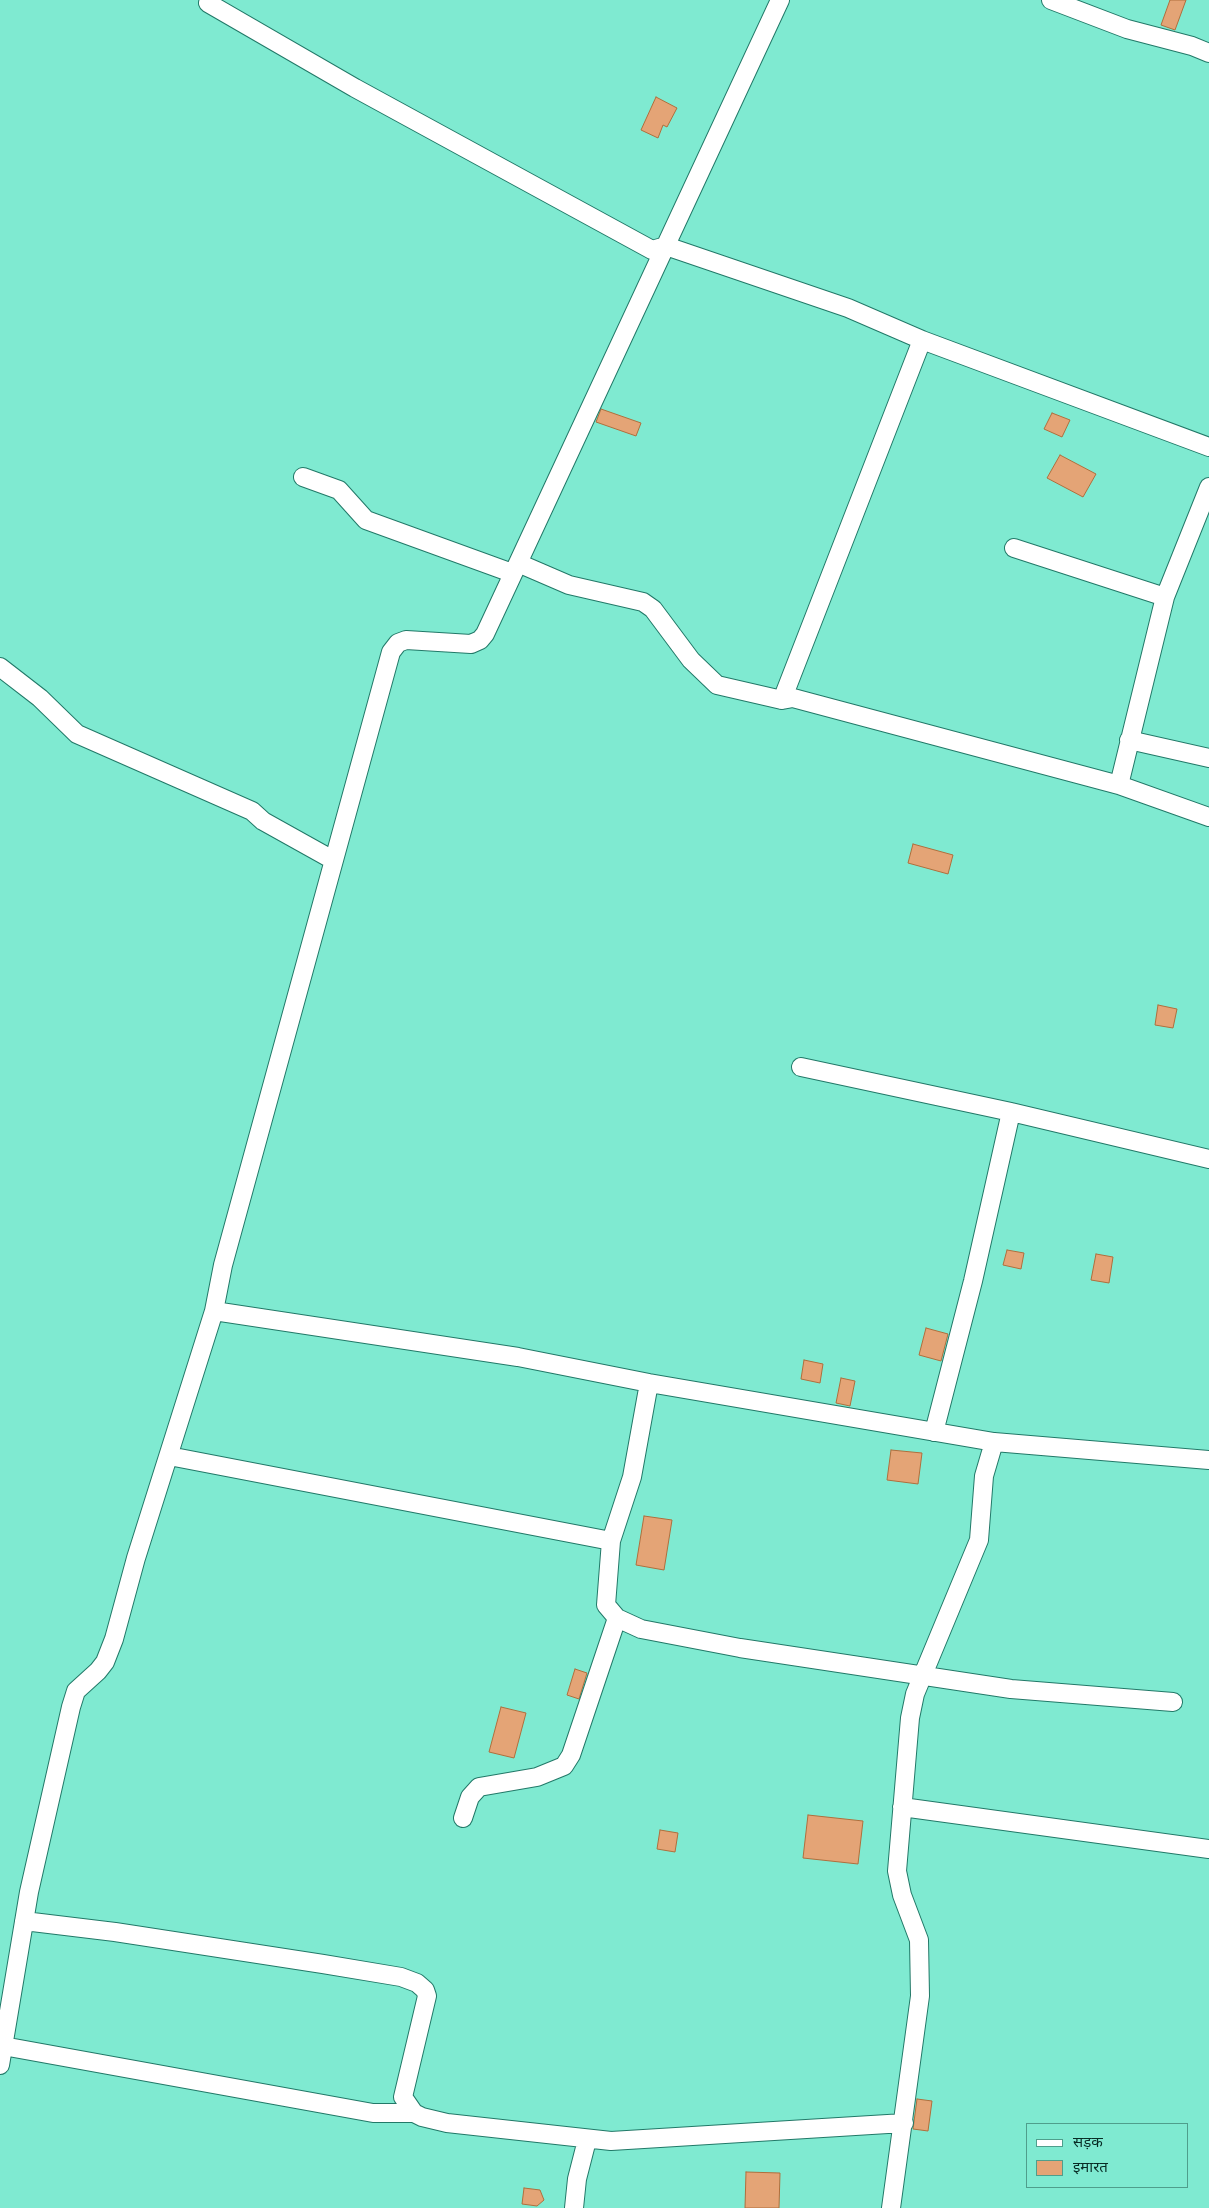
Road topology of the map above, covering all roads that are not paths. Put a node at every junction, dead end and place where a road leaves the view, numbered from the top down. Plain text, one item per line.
1 (780, 0) edge
2 (1052, 0) edge
3 (208, 3) dead end
4 (1209, 53) edge
5 (666, 246) junction
6 (922, 340) junction
7 (1209, 447) edge
8 (303, 477) dead end
9 (1209, 487) edge
10 (1014, 548) dead end
11 (515, 568) junction
12 (1165, 597) junction
13 (0, 667) edge
14 (782, 700) junction
15 (1129, 740) junction
16 (1209, 758) edge
17 (1119, 785) junction
18 (1209, 817) edge
19 (334, 860) junction
20 (801, 1067) dead end
21 (1011, 1112) junction
22 (1209, 1159) edge
23 (214, 1311) junction
24 (649, 1383) junction
25 (934, 1432) junction
26 (994, 1442) junction
27 (169, 1456) junction
28 (1209, 1460) edge
29 (611, 1541) junction
30 (617, 1618) junction
31 (922, 1675) junction
32 (1173, 1702) dead end
33 (902, 1807) junction
34 (463, 1818) dead end
35 (1209, 1849) edge
36 (24, 1921) junction
37 (3, 2046) junction
38 (0, 2065) edge
39 (414, 2113) junction
40 (904, 2123) junction
41 (587, 2140) junction
42 (574, 2208) edge
43 (891, 2208) edge

1 - 5 street
2 - 4 street
3 - 5 street
5 - 6 street
5 - 11 street
6 - 7 street
6 - 14 street
8 - 11 street
9 - 12 street
10 - 12 street
11 - 14 street
11 - 19 street
12 - 15 street
13 - 19 street
14 - 17 street
15 - 16 street
15 - 17 street
17 - 18 street
19 - 23 street
20 - 21 street
21 - 22 street
21 - 25 street
23 - 24 street
23 - 27 street
24 - 25 street
24 - 29 street
25 - 26 street
26 - 28 street
26 - 31 street
27 - 29 street
27 - 36 street
29 - 30 street
30 - 31 street
30 - 34 street
31 - 32 street
31 - 33 street
33 - 35 street
33 - 40 street
36 - 37 street
36 - 39 street
37 - 38 street
37 - 39 street
39 - 41 street
40 - 41 street
40 - 43 street
41 - 42 street

